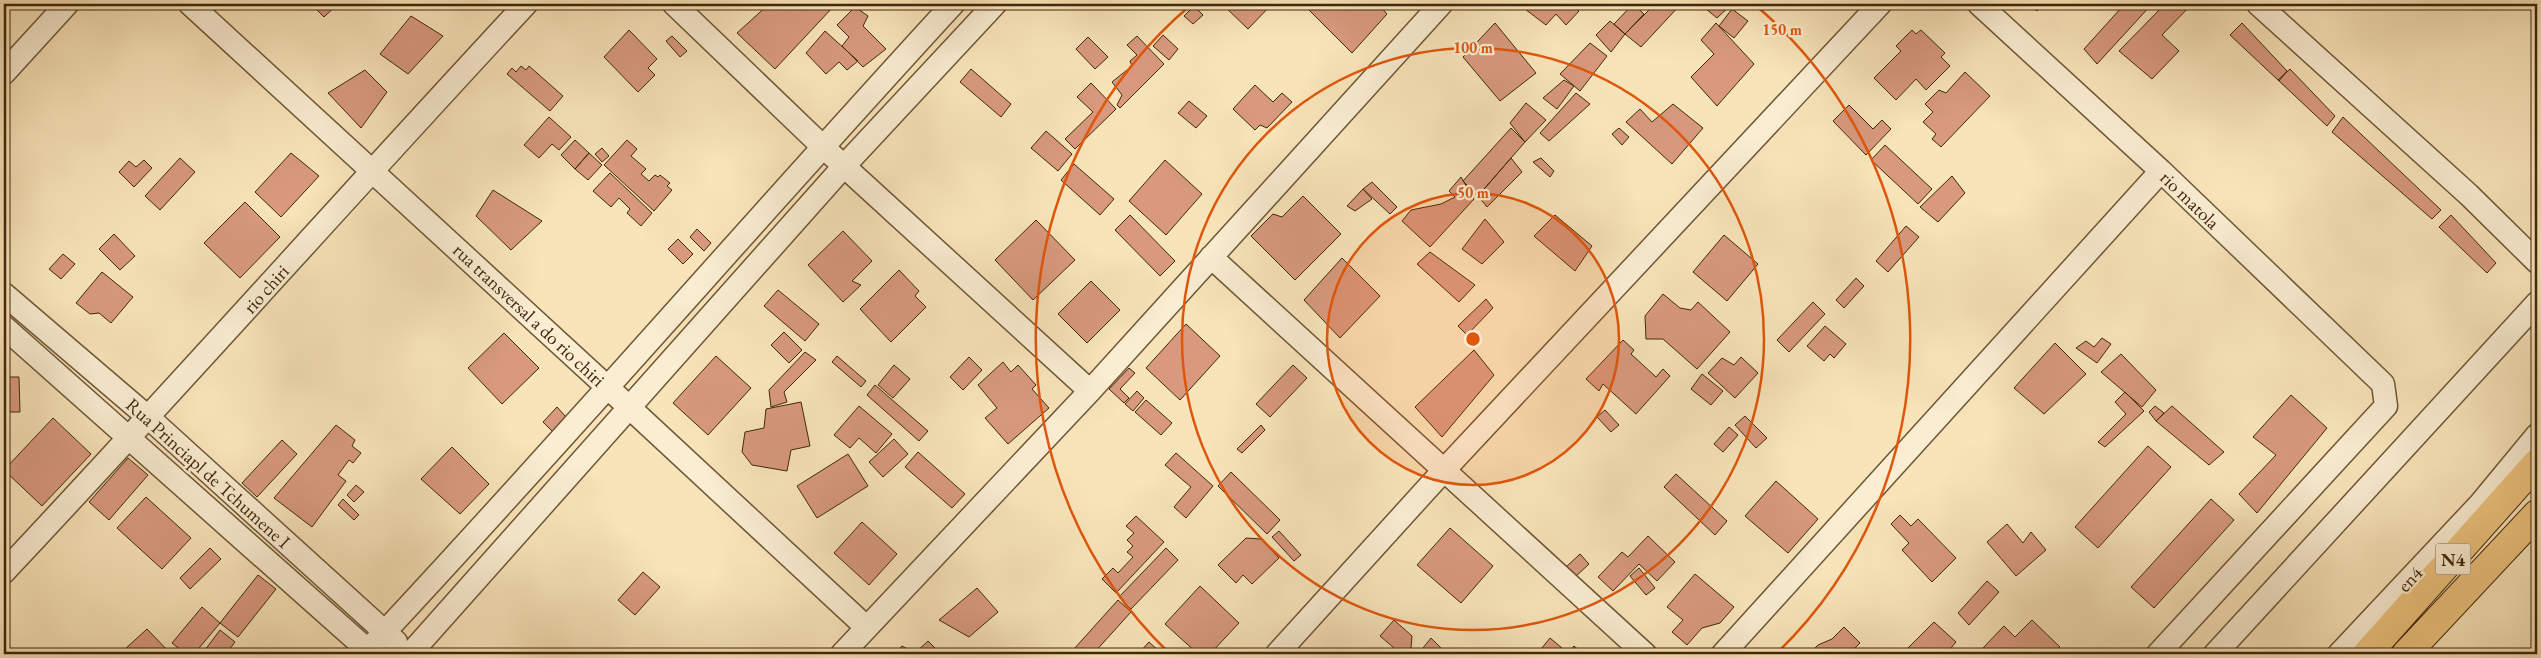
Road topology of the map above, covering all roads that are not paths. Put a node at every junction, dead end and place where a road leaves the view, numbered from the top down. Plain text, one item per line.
1 (67, 4) edge
2 (190, 4) edge
3 (526, 4) edge
4 (674, 4) edge
5 (953, 4) edge
6 (995, 4) edge
7 (1441, 4) edge
8 (1880, 4) edge
9 (1979, 4) edge
10 (2258, 4) edge
11 (4, 73) edge
12 (822, 146) junction
13 (845, 165) junction
14 (372, 171) junction
15 (2161, 172) junction
16 (1212, 257) junction
17 (2537, 262) edge
18 (4, 294) edge
19 (2537, 303) edge
20 (4, 328) edge
21 (608, 388) junction
22 (1090, 391) junction
23 (630, 408) junction
24 (149, 418) junction
25 (2537, 435) edge
26 (129, 439) junction
27 (2537, 463) edge
28 (1445, 469) junction
29 (2537, 514) edge
30 (4, 572) edge
31 (866, 627) junction
32 (385, 632) junction
33 (2537, 651) edge
34 (368, 653) edge
35 (410, 654) edge
36 (842, 654) edge
37 (1277, 654) edge
38 (1645, 654) edge
39 (1723, 654) edge
40 (2158, 654) edge
41 (2215, 654) edge
42 (2339, 654) edge
43 (2367, 654) edge
44 (2406, 654) edge
45 (2534, 654) edge

1 - 11 street
2 - 14 street, rua transversal a do rio chiri
3 - 14 street, rio chiri
4 - 12 street
5 - 12 street
6 - 13 street
7 - 16 street
8 - 28 street
9 - 15 street, rio matola
10 - 17 street
12 - 13 street
12 - 21 street
13 - 22 street
13 - 23 street
14 - 21 street, rua transversal a do rio chiri
14 - 24 street, rio chiri
15 - 39 street
15 - 40 street, rio matola
16 - 22 street
16 - 28 street
18 - 24 street, Rua Princiapl de Tchumene I
19 - 41 street
20 - 26 street, Rua Princiapl de Tchumene I
21 - 23 street, rua transversal a do rio chiri
21 - 32 street
22 - 31 street
23 - 31 street, rua transversal a do rio chiri
23 - 35 street
24 - 26 street, rio chiri
24 - 32 street, Rua Princiapl de Tchumene I
25 - 42 street, en4
26 - 30 street, rio chiri
26 - 34 street, Rua Princiapl de Tchumene I
27 - 43 highway, N4
28 - 37 street
28 - 38 street
29 - 44 highway, N4
31 - 36 street
32 - 34 street
32 - 35 street, Rua Princiapl de Tchumene I
33 - 45 lane

